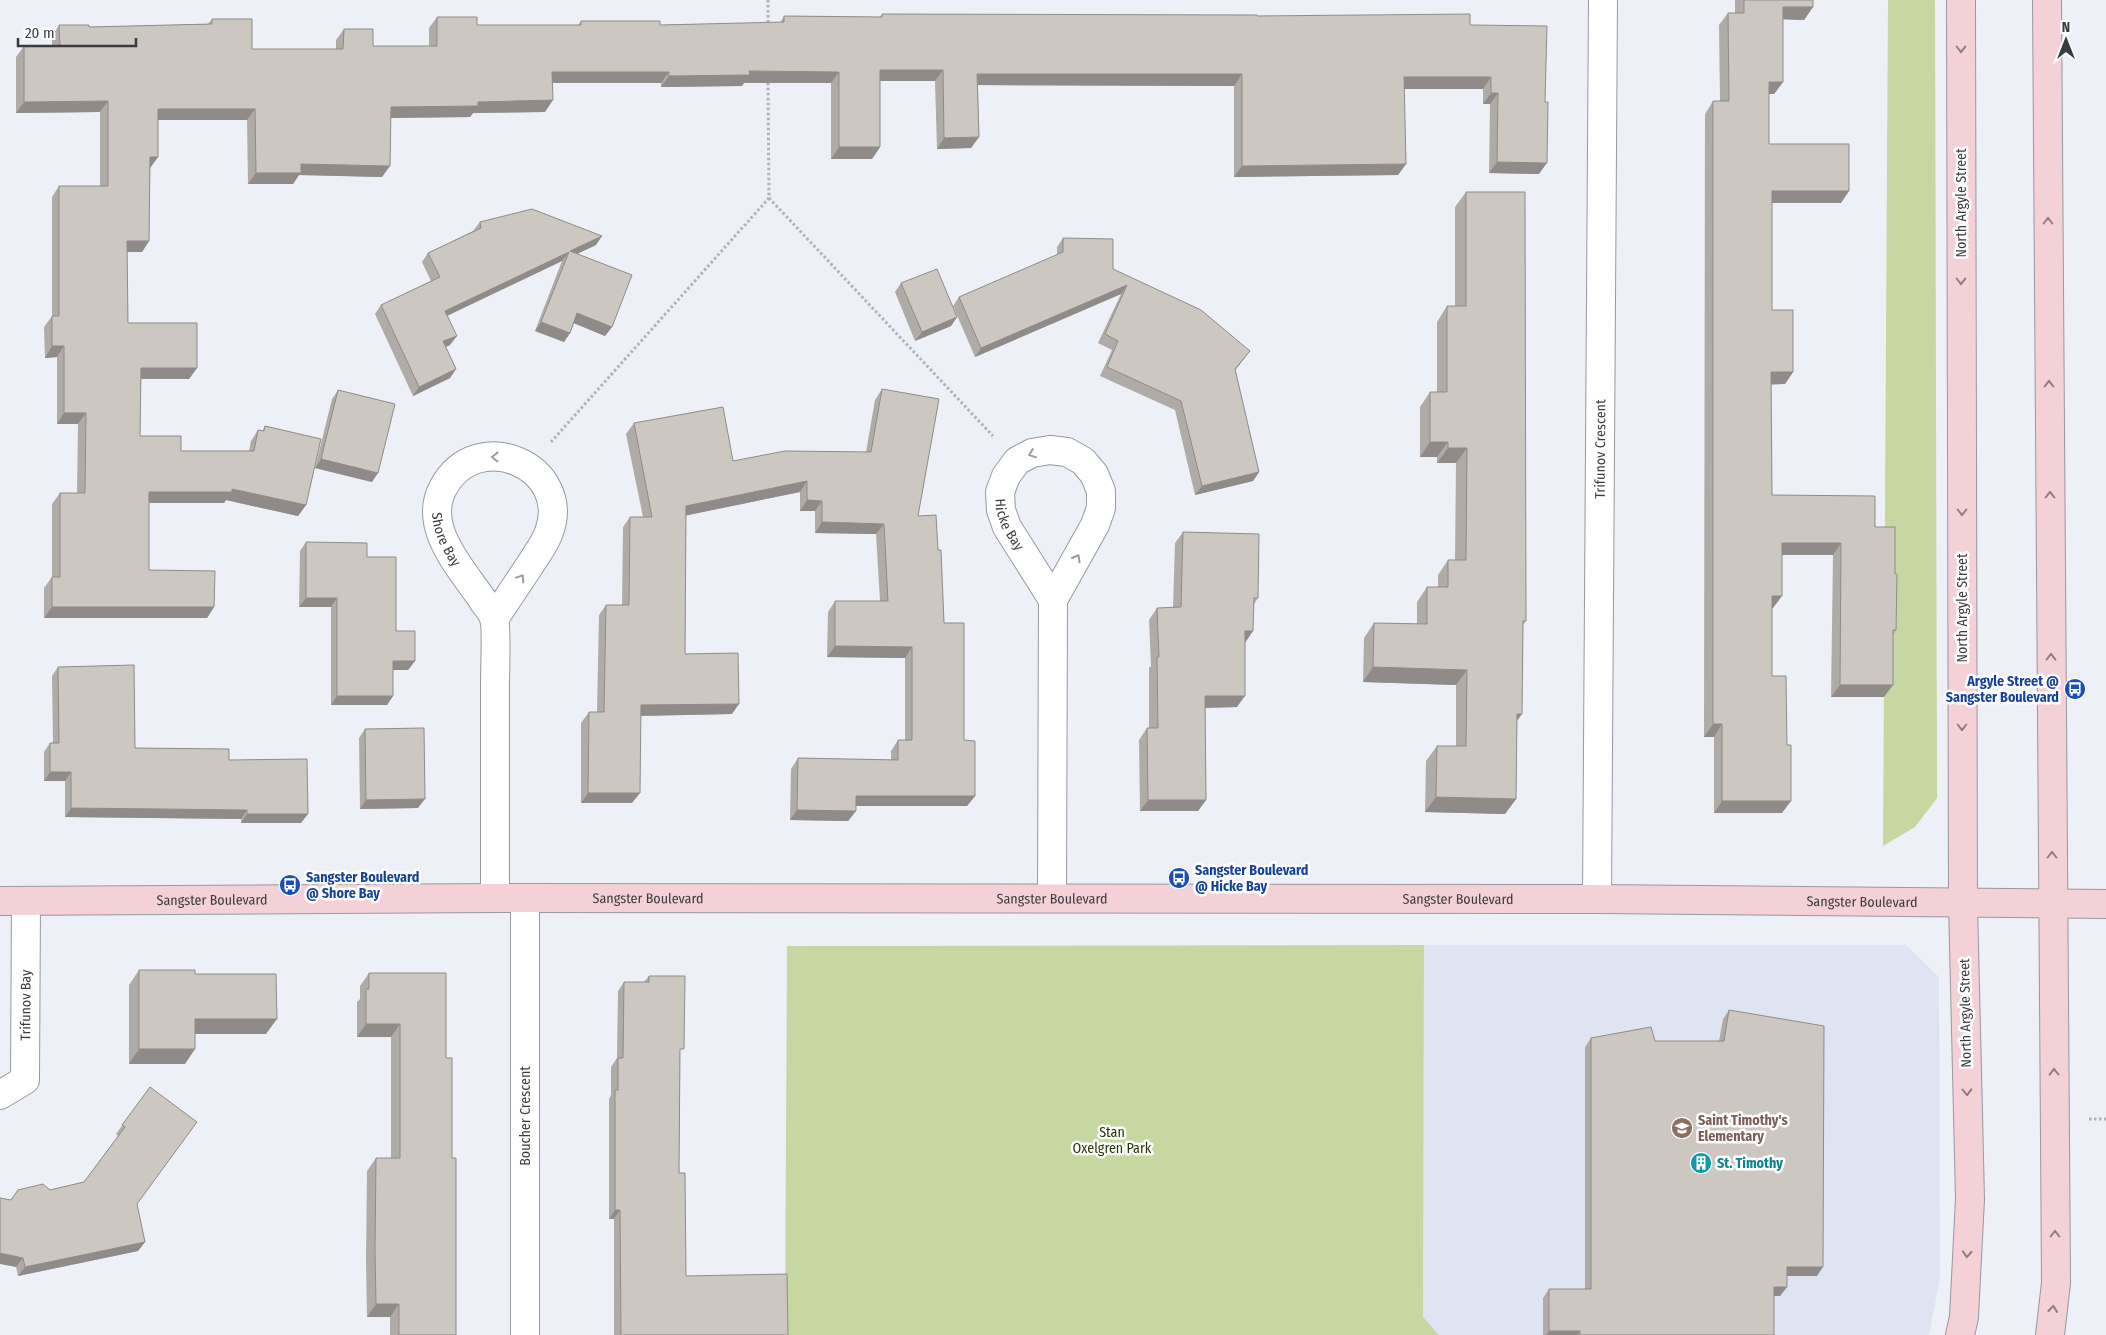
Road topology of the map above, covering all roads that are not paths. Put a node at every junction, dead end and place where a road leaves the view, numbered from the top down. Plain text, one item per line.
1 (1603, 0) edge
2 (1961, 0) edge
3 (2047, 0) edge
4 (1053, 600) junction
5 (494, 618) junction
6 (495, 898) junction
7 (525, 898) junction
8 (1052, 898) junction
9 (1598, 899) junction
10 (13, 901) edge
11 (1962, 903) junction
12 (2052, 904) junction
13 (2106, 904) edge
14 (0, 1095) edge
15 (525, 1335) edge
16 (1960, 1335) edge
17 (2050, 1335) edge

1 - 9 street, Trifunov Crescent
2 -> 11 street, North Argyle Street
12 -> 3 street
4 -> 4 street, Hicke Bay
4 - 8 street
5 -> 5 street, Shore Bay
5 - 6 street
6 - 7 street, Sangster Boulevard
6 - 10 street, Sangster Boulevard
7 - 8 street, Sangster Boulevard
7 - 15 street, Boucher Crescent
8 - 9 street, Sangster Boulevard
9 - 11 street, Sangster Boulevard
10 - 14 street, Trifunov Bay
11 - 12 street, Sangster Boulevard
11 -> 16 street, North Argyle Street
12 - 13 street, Sangster Boulevard
17 -> 12 street

